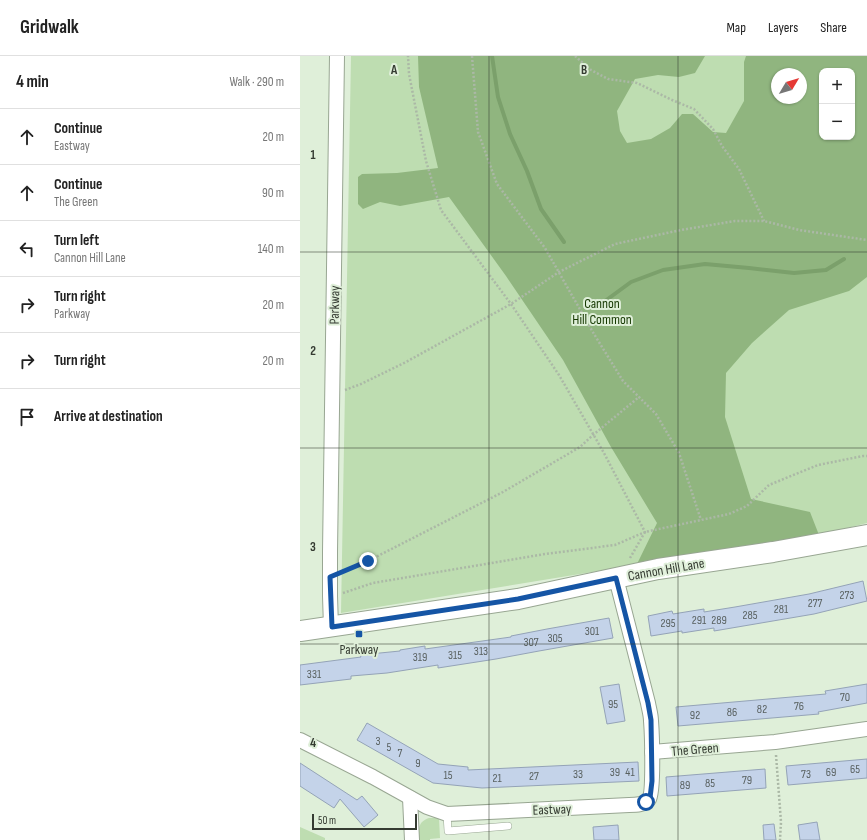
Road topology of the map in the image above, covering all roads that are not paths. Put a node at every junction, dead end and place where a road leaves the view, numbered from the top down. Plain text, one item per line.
1 (337, 56) edge
2 (867, 535) edge
3 (623, 576) junction
4 (332, 627) junction
5 (300, 631) edge
6 (867, 729) edge
7 (300, 740) edge
8 (652, 752) junction
9 (410, 798) junction
10 (447, 814) junction
11 (508, 826) dead end
12 (412, 840) edge

1 - 4 street, Parkway
2 - 3 street, Cannon Hill Lane
3 - 4 street, Cannon Hill Lane
3 - 8 street, The Green
4 - 5 street, Cannon Hill Lane
6 - 8 street, The Green
7 - 9 street, Eastway
8 - 10 street, Eastway
9 - 10 street, Eastway
9 - 12 street
10 - 11 lane

